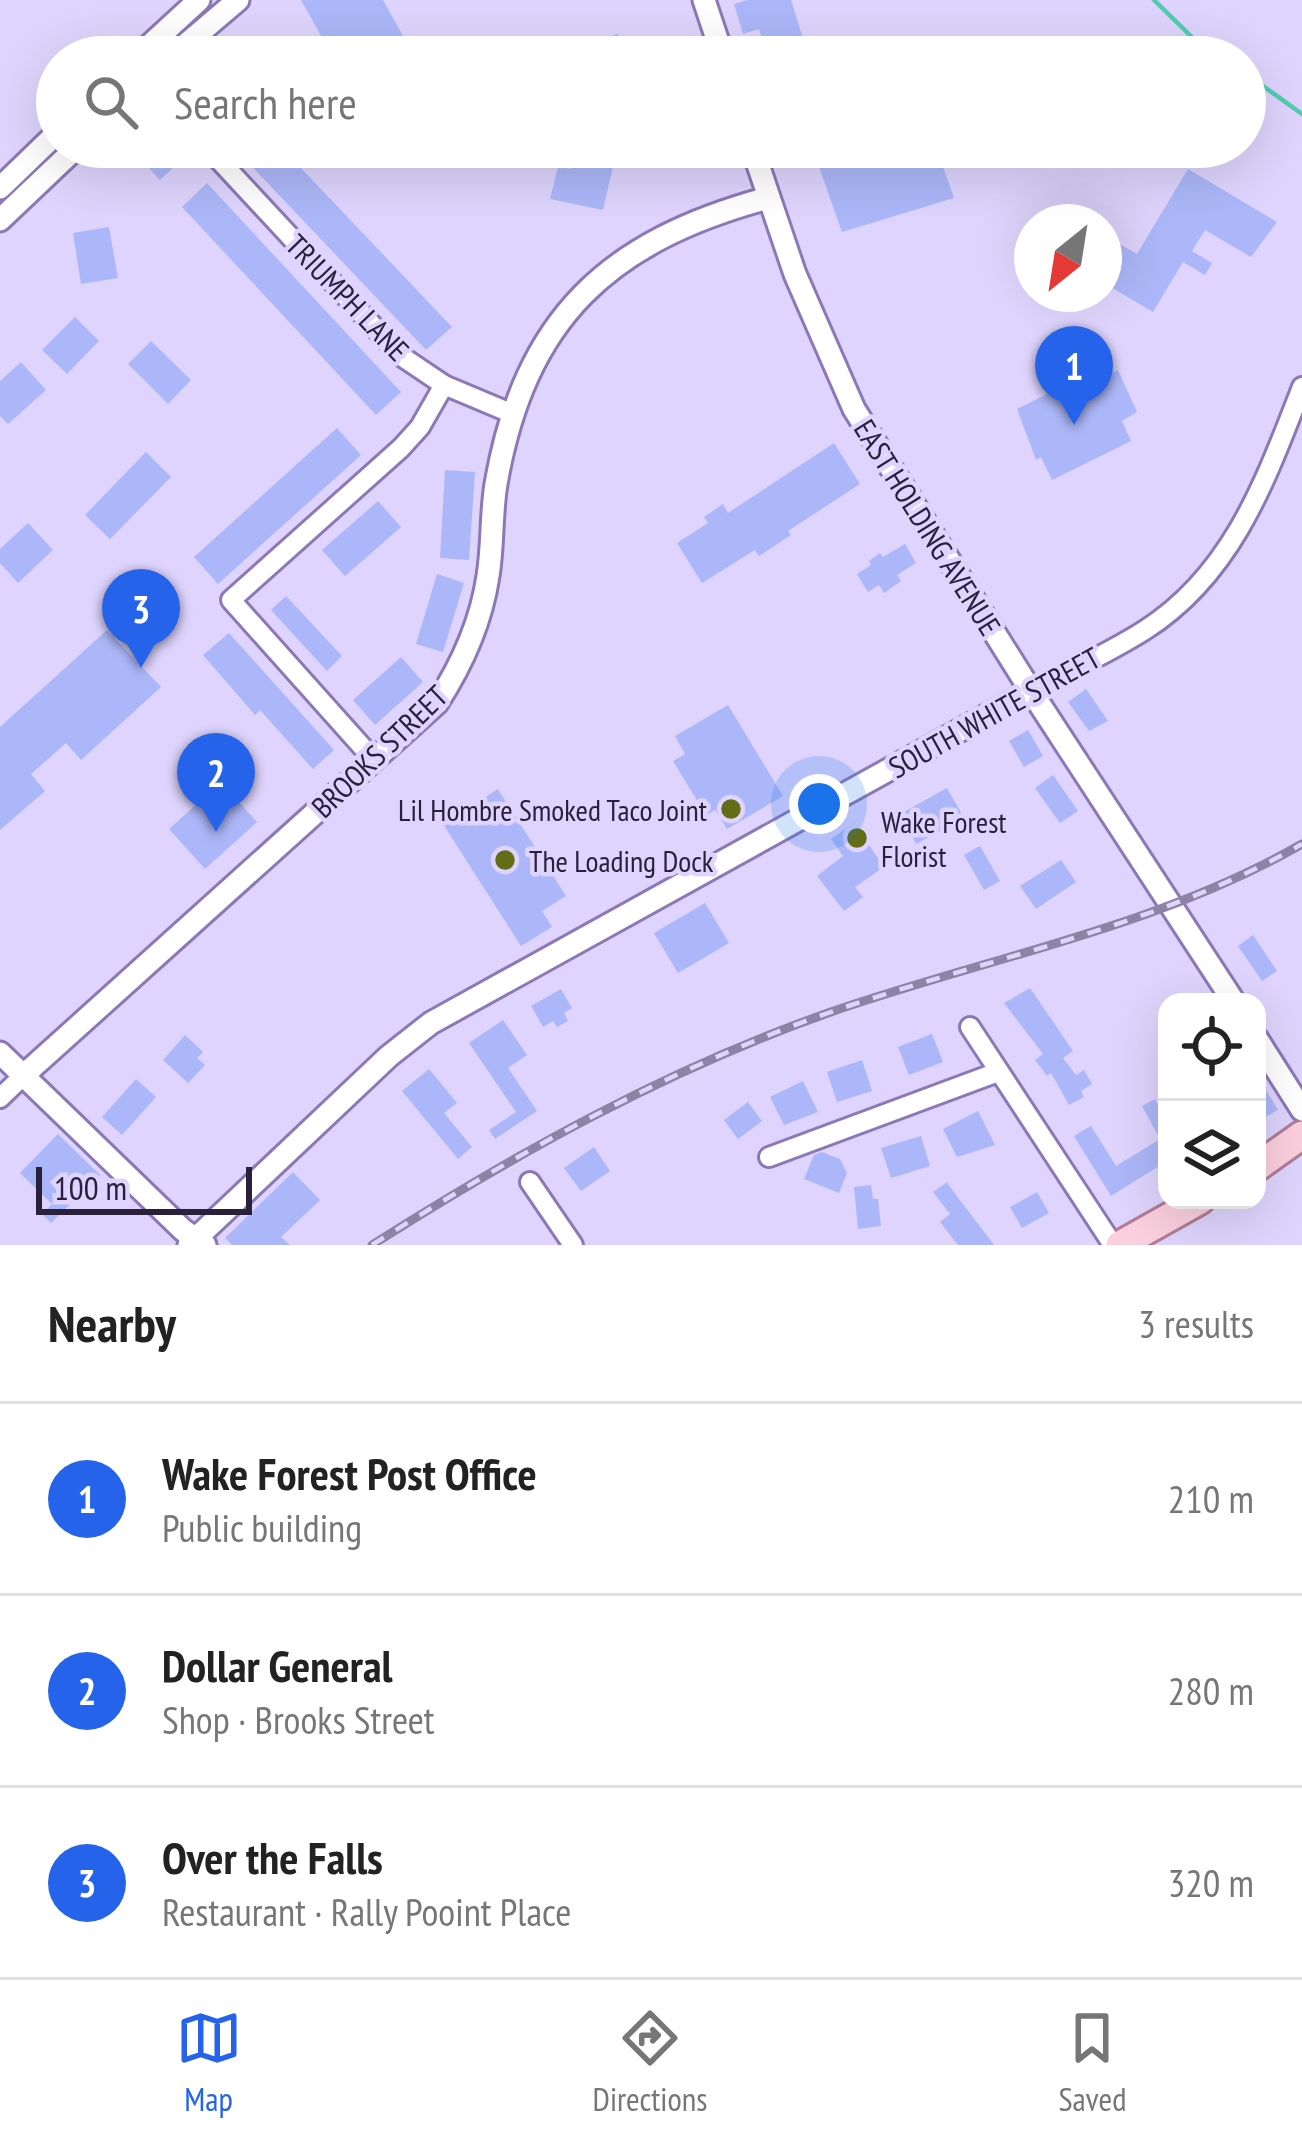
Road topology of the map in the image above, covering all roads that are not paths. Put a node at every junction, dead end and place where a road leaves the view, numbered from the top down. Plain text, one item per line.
1 (199, 0) edge
2 (238, 0) edge
3 (704, 0) edge
4 (160, 36) edge
5 (196, 36) edge
6 (716, 36) edge
7 (36, 154) edge
8 (54, 168) edge
9 (227, 168) edge
10 (759, 168) edge
11 (0, 188) edge
12 (768, 198) junction
13 (0, 220) edge
14 (444, 386) junction
15 (1302, 387) edge
16 (513, 414) junction
17 (1031, 692) junction
18 (374, 760) junction
19 (1228, 993) edge
20 (970, 1027) dead end
21 (0, 1053) edge
22 (1266, 1053) edge
23 (998, 1072) junction
24 (25, 1074) junction
25 (0, 1098) edge
26 (1302, 1110) edge
27 (1302, 1136) edge
28 (769, 1157) dead end
29 (1266, 1162) edge
30 (530, 1182) dead end
31 (1183, 1209) edge
32 (197, 1242) edge
33 (573, 1245) edge
34 (1116, 1245) edge

1 - 4 street
2 - 5 street
3 - 6 street
7 - 11 street
8 - 13 street
9 - 14 street, TRIUMPH LANE
10 - 12 street, EAST HOLDING AVENUE
12 - 16 street, BROOKS STREET
12 - 17 street, EAST HOLDING AVENUE
14 - 16 street, TRIUMPH LANE
14 - 18 street
15 - 17 street, SOUTH WHITE STREET
16 - 18 street, BROOKS STREET
17 - 19 street, EAST HOLDING AVENUE
17 - 32 street, SOUTH WHITE STREET
18 - 24 street, BROOKS STREET
20 - 23 street
21 - 24 street
22 - 26 street
23 - 28 street
23 - 34 street
24 - 25 street, BROOKS STREET
24 - 32 street
27 - 29 main road
30 - 33 street
31 - 34 main road

